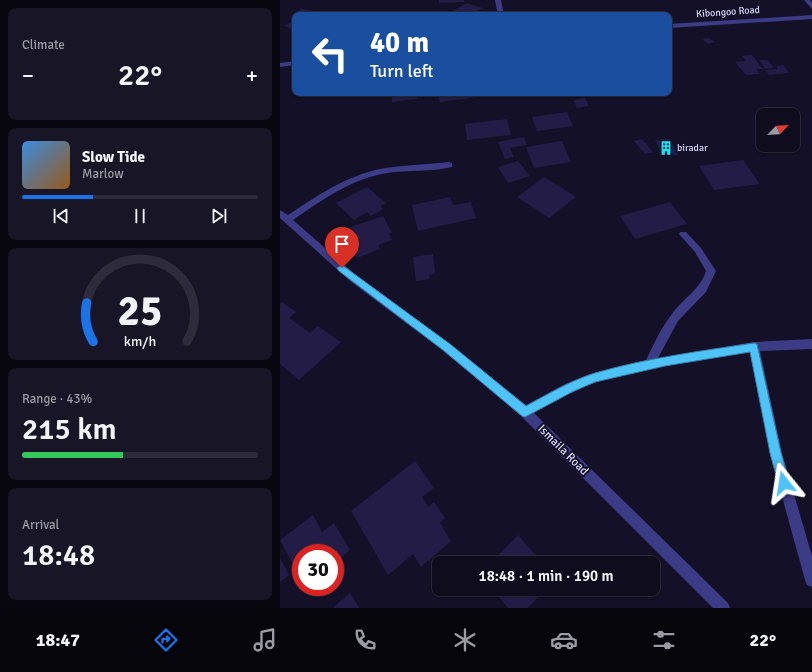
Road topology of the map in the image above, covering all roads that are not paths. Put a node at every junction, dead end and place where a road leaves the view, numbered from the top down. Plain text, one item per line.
1 (498, 0) edge
2 (807, 0) edge
3 (812, 7) edge
4 (500, 12) edge
5 (812, 17) edge
6 (672, 26) edge
7 (292, 63) edge
8 (280, 65) edge
9 (449, 165) dead end
10 (284, 216) edge
11 (683, 234) dead end
12 (812, 344) edge
13 (754, 347) junction
14 (650, 364) junction
15 (525, 412) junction
16 (812, 580) edge
17 (723, 608) edge

1 - 4 street
2 - 3 street
5 - 6 street, Kibongoo Road
7 - 8 street
9 - 10 street
10 - 15 street, Ismaila Road
11 - 14 street
12 - 13 street
13 - 14 street
13 - 16 street
14 - 15 street
15 - 17 street, Ismaila Road

